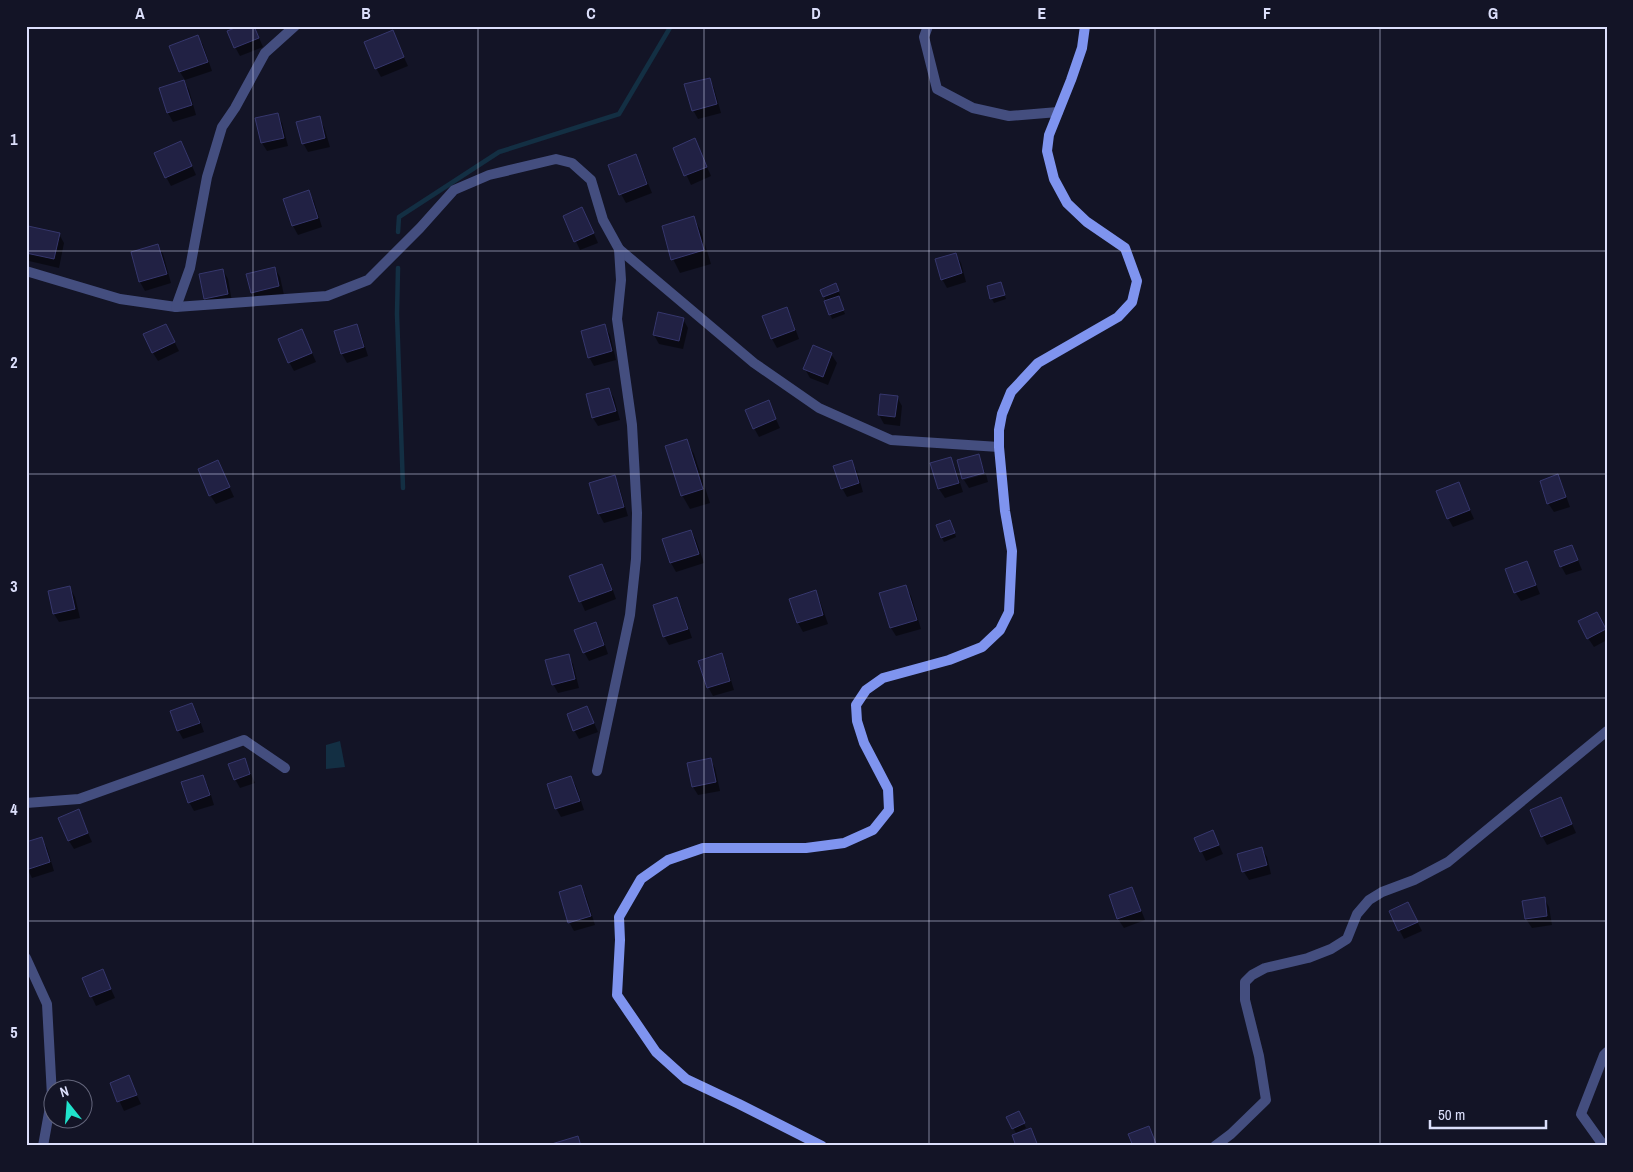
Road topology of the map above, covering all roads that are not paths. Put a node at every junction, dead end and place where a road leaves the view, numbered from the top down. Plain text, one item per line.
1 (295, 26) edge
2 (928, 26) edge
3 (1085, 26) edge
4 (1058, 112) junction
5 (620, 249) junction
6 (26, 271) edge
7 (176, 307) junction
8 (999, 446) junction
9 (1607, 731) edge
10 (285, 768) dead end
11 (597, 771) dead end
12 (26, 803) edge
13 (26, 958) edge
14 (1607, 1052) edge
15 (43, 1146) edge
16 (822, 1146) edge
17 (1215, 1146) edge
18 (1606, 1146) edge

1 - 7 street
2 - 4 street
3 - 4 main road
4 - 8 main road
5 - 7 street
5 - 8 street
5 - 11 street
6 - 7 street
8 - 16 main road
9 - 17 street
10 - 12 street
13 - 15 street
14 - 18 street

